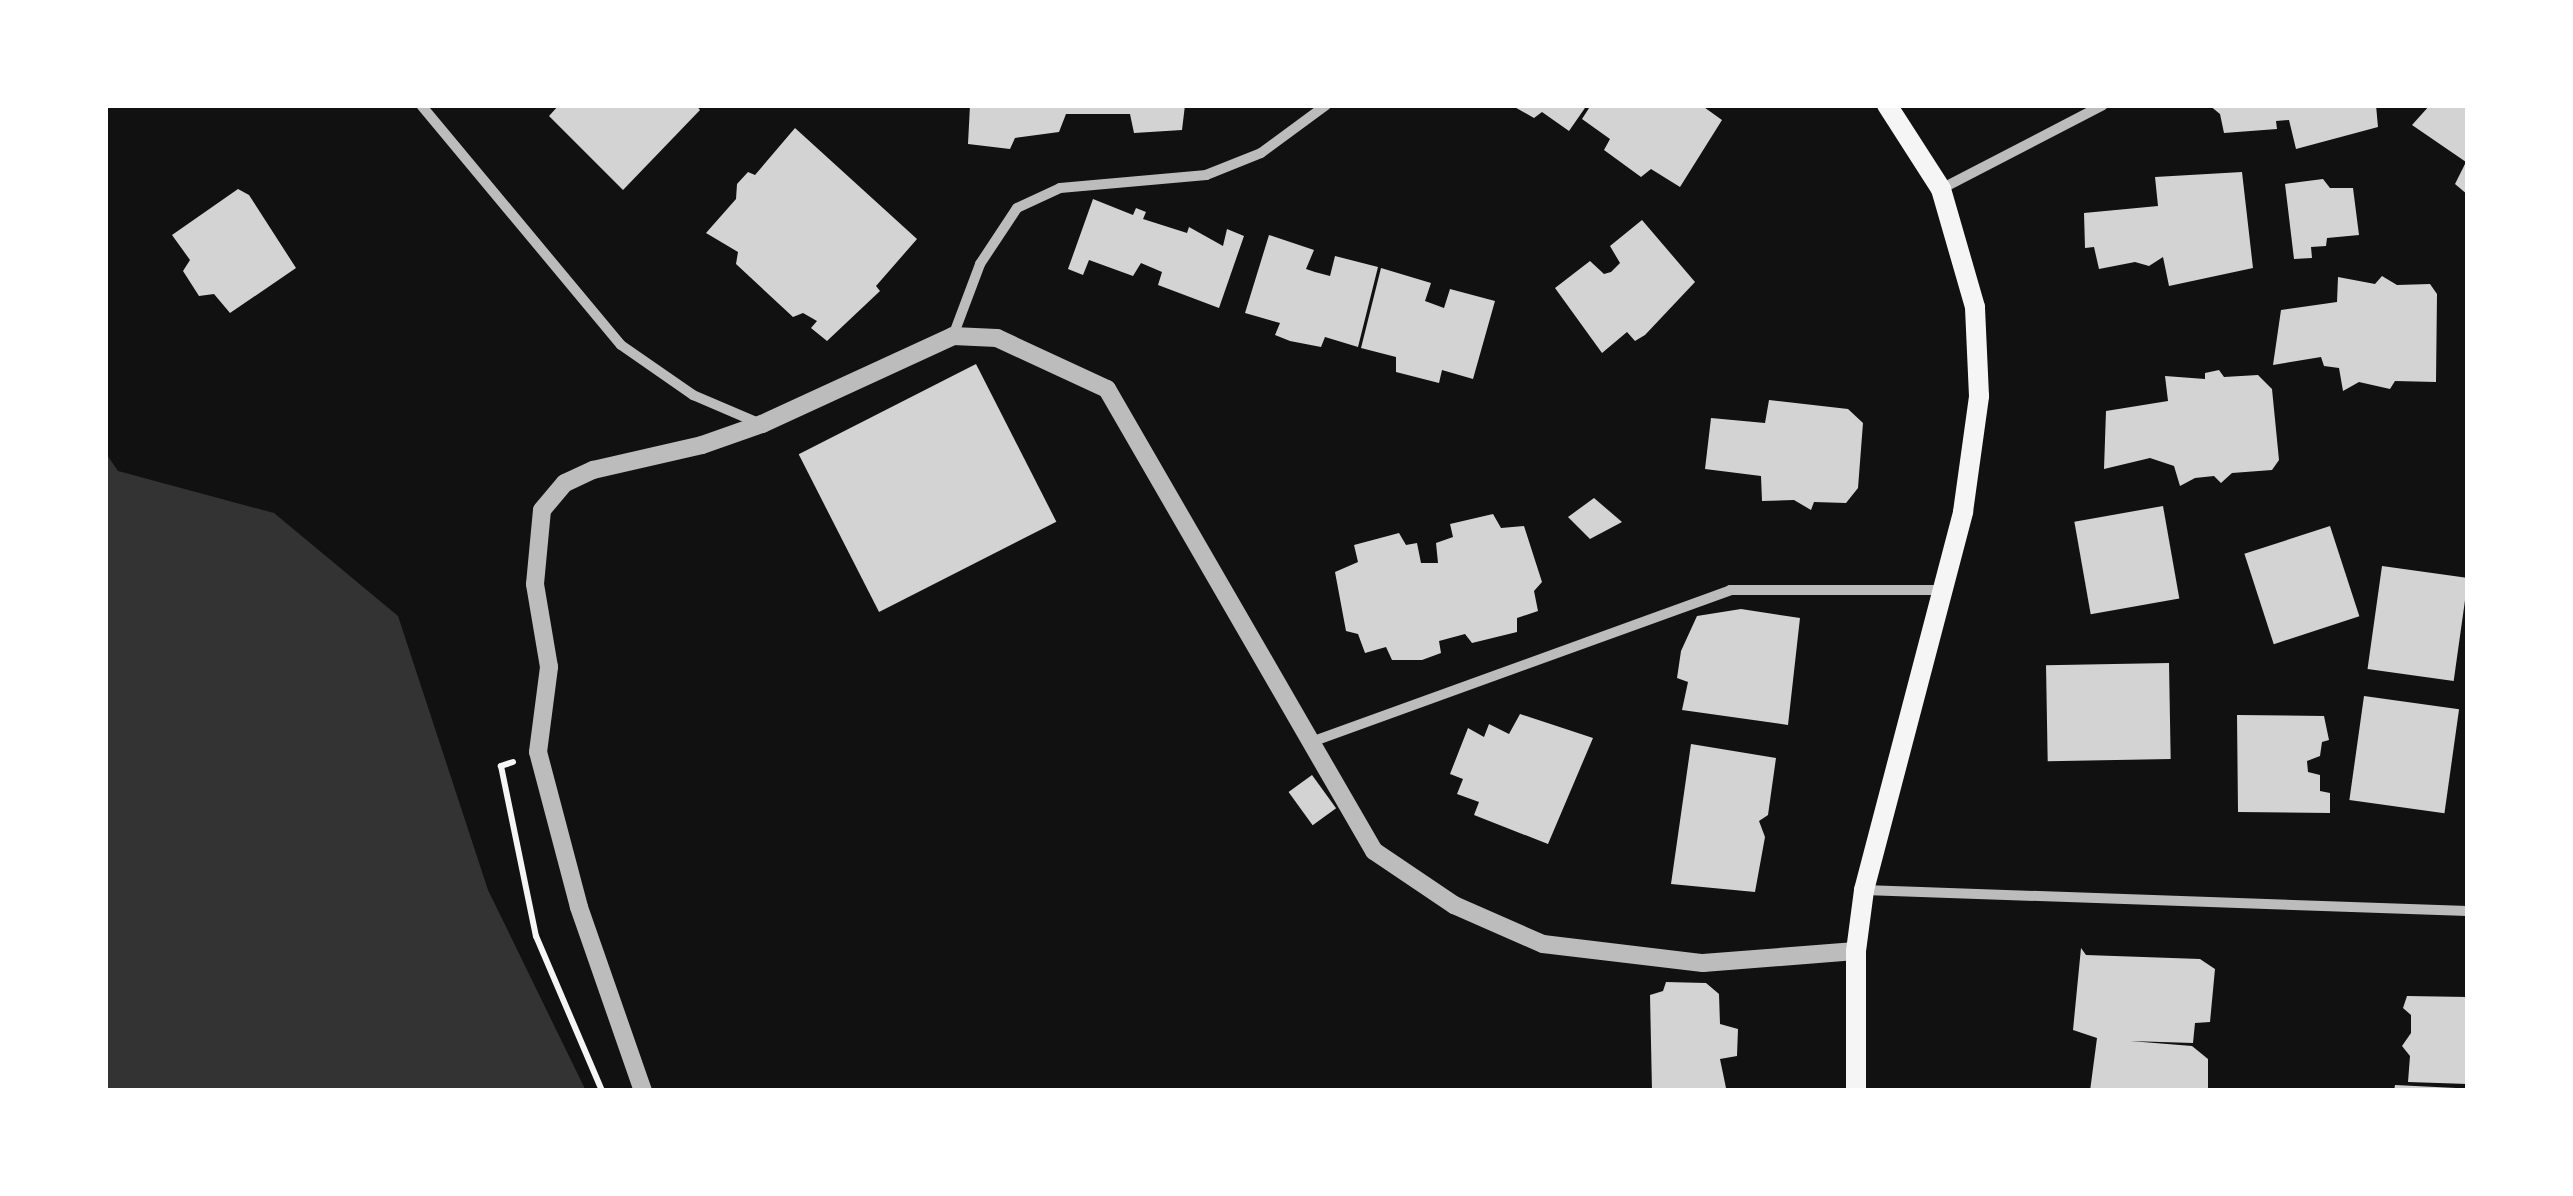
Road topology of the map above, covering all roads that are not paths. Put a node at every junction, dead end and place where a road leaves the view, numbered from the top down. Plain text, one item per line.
1 (422, 105) edge
2 (1326, 105) edge
3 (1887, 105) edge
4 (2103, 105) edge
5 (1942, 189) junction
6 (953, 336) junction
7 (762, 424) junction
8 (1942, 590) junction
9 (1314, 741) junction
10 (1864, 890) junction
11 (2468, 911) edge
12 (1856, 951) junction
13 (644, 1091) edge
14 (1856, 1091) edge

1 - 7 street
2 - 6 street
3 - 5 main road
4 - 5 street
5 - 8 main road
6 - 7 street
6 - 9 street
7 - 13 street
8 - 9 street
8 - 10 main road
9 - 12 street
10 - 11 street
10 - 12 main road
12 - 14 main road

